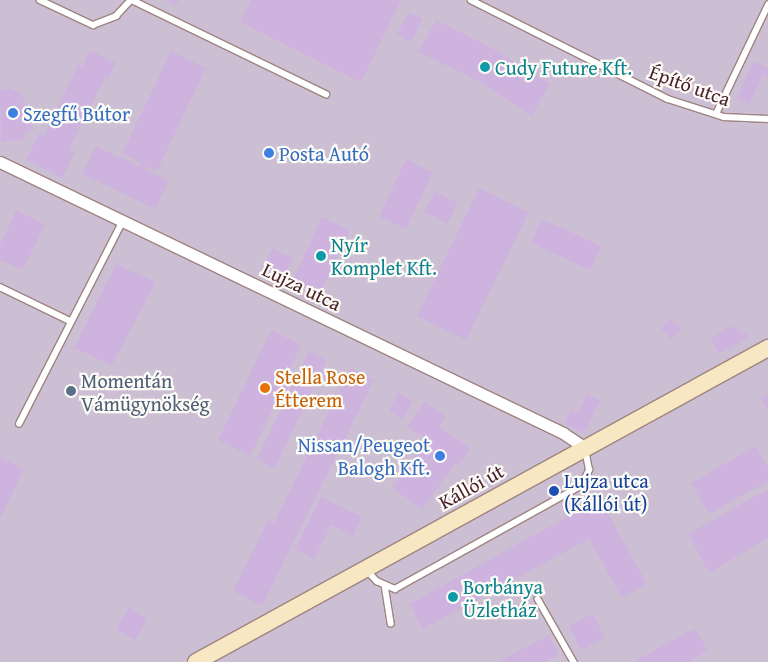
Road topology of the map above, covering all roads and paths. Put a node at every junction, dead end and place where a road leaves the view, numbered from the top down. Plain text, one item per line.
1 (40, 0) edge
2 (131, 0) edge
3 (471, 0) edge
4 (768, 5) edge
5 (326, 94) dead end
6 (716, 114) junction
7 (768, 120) edge
8 (0, 162) edge
9 (123, 221) junction
10 (0, 287) edge
11 (70, 321) junction
12 (768, 348) edge
13 (19, 424) dead end
14 (585, 448) junction
15 (365, 569) junction
16 (385, 585) junction
17 (538, 599) dead end
18 (390, 624) dead end
19 (196, 662) edge
20 (574, 662) edge

1 - 2 lane
2 - 5 lane
3 - 6 lane, Építő utca
4 - 6 lane
6 - 7 lane, Építő utca
8 - 9 street, Lujza utca
9 - 11 lane
9 - 14 street, Lujza utca
10 - 11 lane
11 - 13 lane
12 - 14 main road, Kállói út
14 - 15 main road, Kállói út
14 - 16 lane
15 - 16 lane
15 - 19 main road, Kállói út
16 - 18 lane
17 - 20 lane

